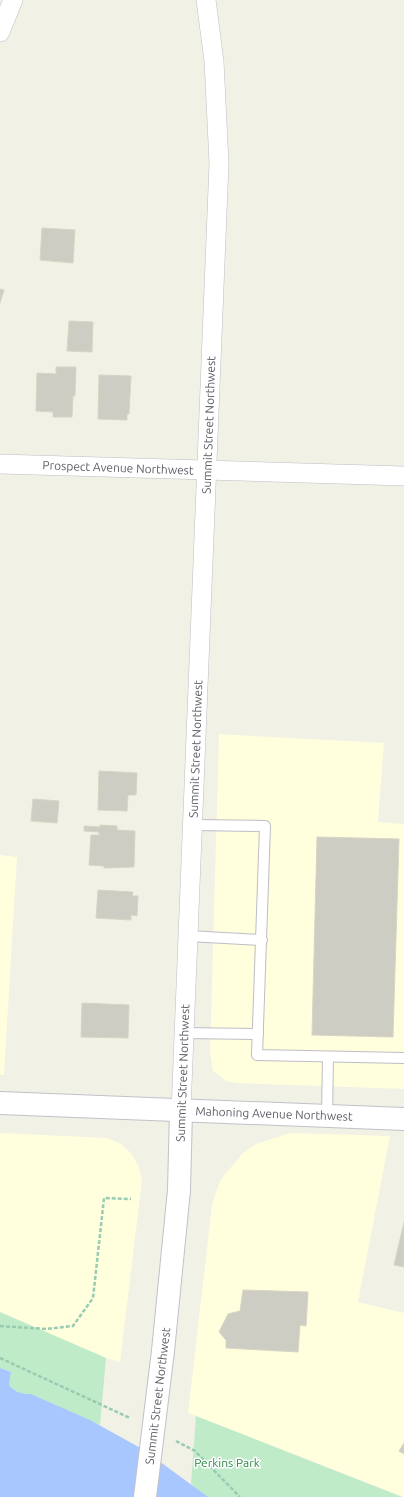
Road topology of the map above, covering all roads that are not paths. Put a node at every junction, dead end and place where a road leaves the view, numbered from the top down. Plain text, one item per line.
1 (13, 0) edge
2 (206, 0) edge
3 (0, 32) edge
4 (0, 464) edge
5 (208, 471) junction
6 (404, 476) edge
7 (193, 825) junction
8 (188, 936) junction
9 (262, 940) junction
10 (184, 1033) junction
11 (258, 1034) junction
12 (328, 1057) junction
13 (404, 1058) edge
14 (0, 1103) edge
15 (181, 1111) junction
16 (327, 1116) junction
17 (404, 1119) edge
18 (145, 1497) edge

1 - 3 street
2 - 5 street, Summit Street Northwest
4 - 5 street, Prospect Avenue Northwest
5 - 6 street, Prospect Avenue Northwest
5 - 7 street, Summit Street Northwest
7 - 8 street, Summit Street Northwest
7 - 9 lane
8 - 9 lane
8 - 10 street, Summit Street Northwest
9 - 11 lane
10 - 11 lane
10 - 15 street, Summit Street Northwest
11 - 12 lane
12 - 13 lane
12 - 16 lane
14 - 15 main road, Mahoning Avenue Northwest
15 - 16 main road, Mahoning Avenue Northwest
15 - 18 main road, Summit Street Northwest, bridge
16 - 17 main road, Mahoning Avenue Northwest

